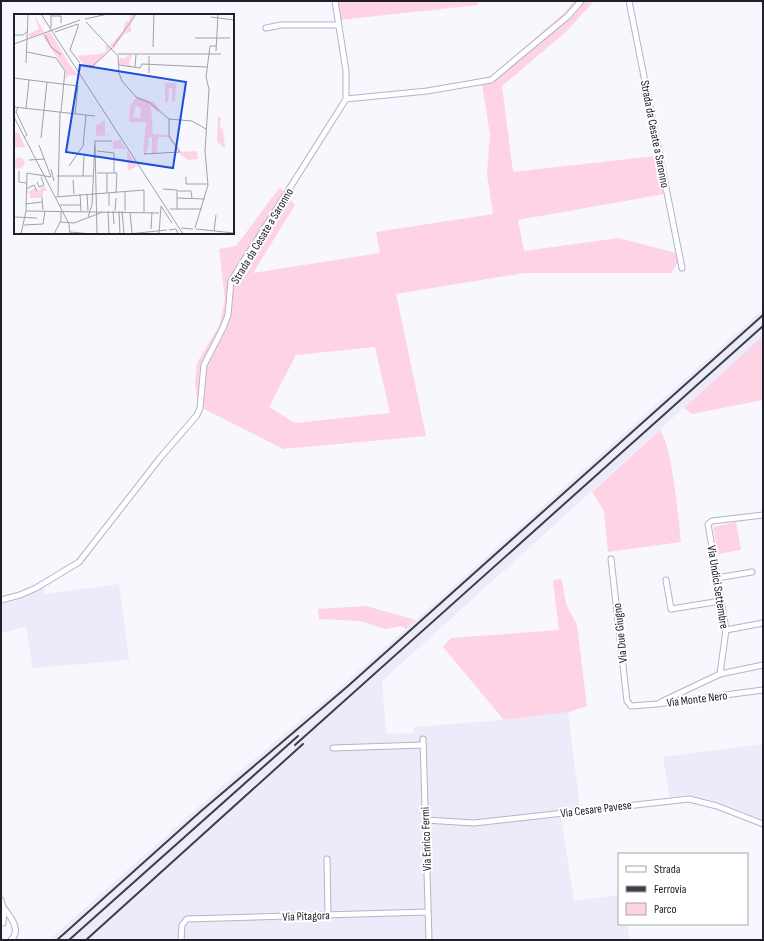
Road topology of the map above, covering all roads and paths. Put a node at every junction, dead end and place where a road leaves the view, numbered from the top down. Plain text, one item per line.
1 (335, 1) edge
2 (581, 1) edge
3 (629, 1) edge
4 (338, 25) junction
5 (266, 28) dead end
6 (346, 99) junction
7 (682, 268) dead end
8 (763, 515) edge
9 (611, 559) dead end
10 (752, 572) dead end
11 (717, 578) junction
12 (666, 580) dead end
13 (1, 600) edge
14 (721, 601) junction
15 (763, 623) edge
16 (726, 630) junction
17 (763, 665) edge
18 (720, 674) junction
19 (763, 690) edge
20 (657, 704) junction
21 (632, 706) joint
22 (422, 739) dead end
23 (423, 745) junction
24 (333, 748) dead end
25 (425, 820) junction
26 (763, 824) edge
27 (327, 859) dead end
28 (1, 900) edge
29 (3, 907) junction
30 (428, 912) junction
31 (328, 915) junction
32 (2, 924) edge
33 (14, 924) junction
34 (11, 940) edge
35 (181, 940) edge
36 (430, 940) edge

1 - 4 street
2 - 6 street
3 - 7 street, Strada da Cesate a Saronno
4 - 5 street
4 - 6 street
6 - 13 street, Strada da Cesate a Saronno
8 - 11 street, Via Undici Settembre
9 - 21 street, Via Due Giugno
10 - 11 street
11 - 14 street, Via Undici Settembre
12 - 14 street
14 - 16 street, Via Undici Settembre
15 - 16 street
16 - 18 street, Via Undici Settembre
17 - 18 street
18 - 20 street
19 - 20 street, Via Monte Nero
20 - 21 street, Via Monte Nero
22 - 23 street, Via Enrico Fermi
23 - 24 street
23 - 25 street, Via Enrico Fermi
25 - 26 street, Via Cesare Pavese
25 - 30 street, Via Enrico Fermi
27 - 31 street
28 - 29 street
29 - 32 street
29 - 33 street
30 - 31 street, Via Pitagora
30 - 36 street, Via Enrico Fermi
31 - 35 street, Via Pitagora
32 - 33 street
33 - 34 street

